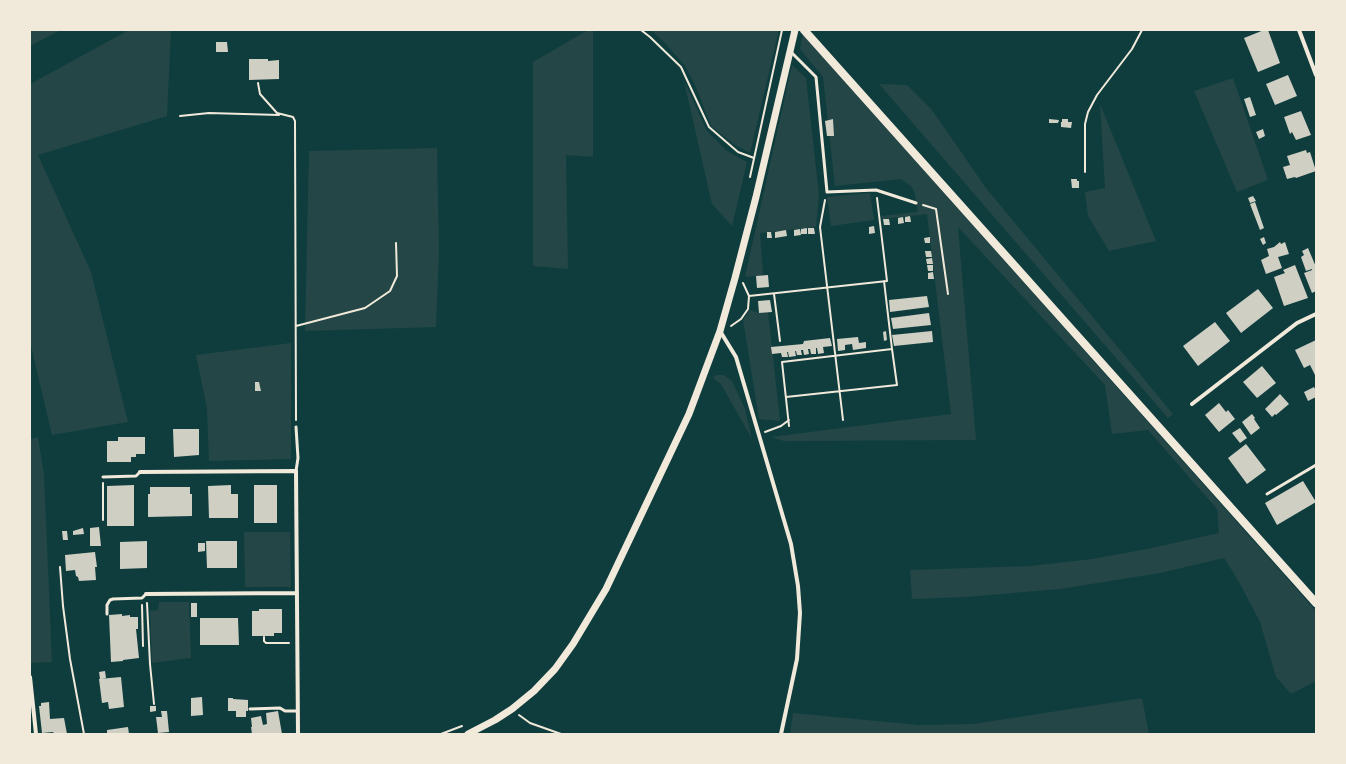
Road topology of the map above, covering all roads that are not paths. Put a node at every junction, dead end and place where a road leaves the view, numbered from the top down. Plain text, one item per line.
1 (795, 30) edge
2 (804, 30) edge
3 (1299, 30) edge
4 (790, 51) junction
5 (1315, 67) edge
6 (1316, 75) edge
7 (916, 203) road end
8 (1316, 314) edge
9 (720, 331) junction
10 (1192, 404) dead end
11 (296, 427) road end
12 (1316, 465) edge
13 (296, 471) junction
14 (140, 472) joint
15 (103, 476) road end
16 (1267, 494) dead end
17 (296, 592) junction
18 (146, 594) joint
19 (1316, 603) edge
20 (108, 614) dead end
21 (30, 677) edge
22 (250, 709) dead end
23 (297, 711) junction
24 (36, 734) edge
25 (298, 734) edge
26 (468, 734) edge
27 (781, 734) edge

1 - 4 street
2 - 19 main road
3 - 5 street
4 - 7 lane
4 - 9 street
5 - 6 street
8 - 10 street
9 - 26 street
9 - 27 street
11 - 13 lane
12 - 16 lane
13 - 14 street
13 - 17 street
14 - 15 lane
17 - 18 street
17 - 23 street
18 - 20 lane
21 - 24 street
22 - 23 lane
23 - 25 street

